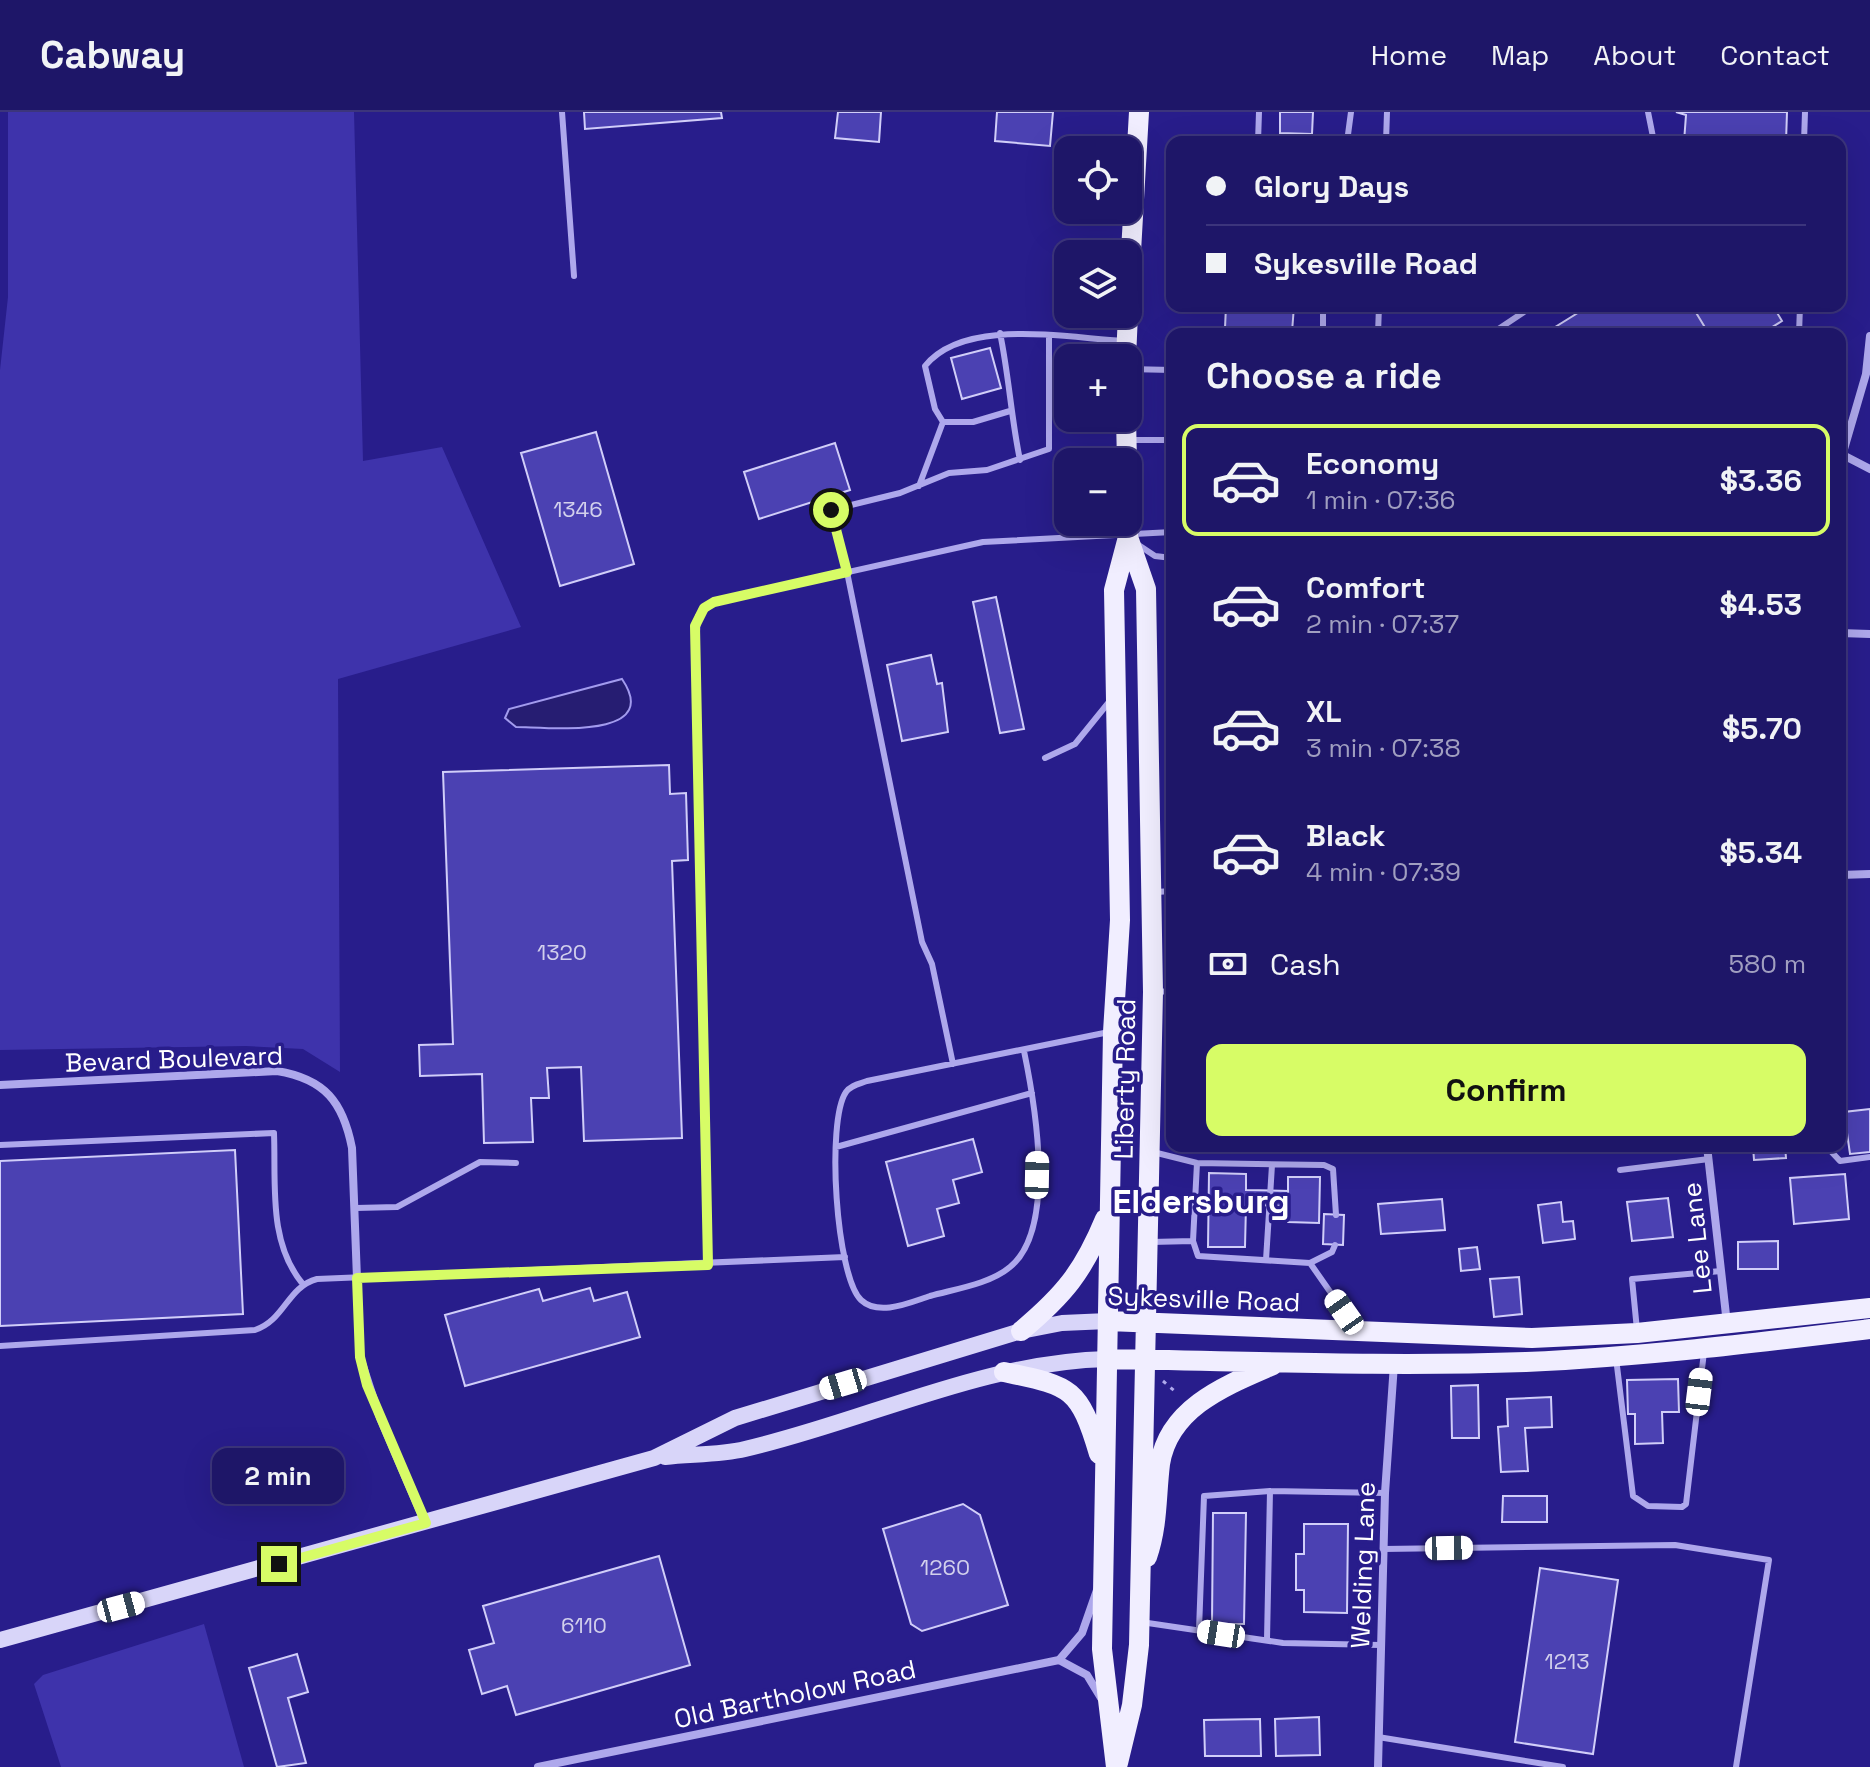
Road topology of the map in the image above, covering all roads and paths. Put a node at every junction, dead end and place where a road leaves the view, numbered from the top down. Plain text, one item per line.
1 (562, 112) edge
2 (1139, 112) edge
3 (1259, 112) edge
4 (1351, 112) edge
5 (1387, 112) edge
6 (1648, 112) edge
7 (1805, 112) edge
8 (1258, 136) edge
9 (1348, 136) edge
10 (1386, 136) edge
11 (1653, 136) edge
12 (1804, 136) edge
13 (1132, 240) edge
14 (574, 276) dead end
15 (1524, 312) edge
16 (1500, 328) edge
17 (1000, 333) junction
18 (1870, 336) edge
19 (1049, 337) junction
20 (1094, 344) edge
21 (1142, 369) edge
22 (1166, 370) edge
23 (1010, 411) junction
24 (943, 422) junction
25 (1127, 432) edge
26 (1127, 440) junction
27 (1166, 440) edge
28 (1846, 440) edge
29 (1127, 448) edge
30 (1846, 459) edge
31 (1020, 460) junction
32 (1870, 469) edge
33 (919, 487) junction
34 (1142, 531) edge
35 (1166, 532) edge
36 (1054, 535) edge
37 (1127, 536) edge
38 (1130, 536) edge
39 (1134, 536) edge
40 (1166, 557) edge
41 (847, 572) junction
42 (1846, 633) edge
43 (1870, 634) edge
44 (1116, 692) junction
45 (1045, 758) dead end
46 (1870, 874) edge
47 (1846, 875) edge
48 (1162, 892) edge
49 (1162, 992) edge
50 (1113, 1032) junction
51 (1024, 1051) junction
52 (953, 1064) junction
53 (0, 1085) edge
54 (1032, 1093) junction
55 (0, 1145) edge
56 (836, 1147) junction
57 (1149, 1152) junction
58 (1708, 1152) edge
59 (1832, 1152) edge
60 (1870, 1157) edge
61 (1709, 1159) junction
62 (516, 1163) dead end
63 (1197, 1163) junction
64 (1272, 1165) junction
65 (1620, 1170) dead end
66 (356, 1208) junction
67 (1110, 1208) junction
68 (1336, 1215) dead end
69 (1193, 1241) junction
70 (1147, 1242) junction
71 (1335, 1245) dead end
72 (845, 1257) junction
73 (1266, 1260) junction
74 (1310, 1263) junction
75 (708, 1265) junction
76 (1721, 1271) junction
77 (357, 1278) junction
78 (302, 1283) junction
79 (1870, 1308) edge
80 (1108, 1321) junction
81 (1146, 1323) junction
82 (1727, 1325) junction
83 (1870, 1329) edge
84 (1357, 1330) junction
85 (1021, 1331) junction
86 (1637, 1333) junction
87 (0, 1346) edge
88 (1704, 1349) junction
89 (1616, 1357) junction
90 (1107, 1359) junction
91 (1145, 1360) junction
92 (1279, 1362) junction
93 (1394, 1364) junction
94 (1004, 1372) junction
95 (1163, 1381) dead end
96 (1187, 1402) dead end
97 (654, 1458) junction
98 (1105, 1473) junction
99 (1270, 1491) junction
100 (1385, 1493) junction
101 (426, 1523) junction
102 (1382, 1549) junction
103 (1141, 1572) junction
104 (1103, 1574) junction
105 (1140, 1622) junction
106 (1199, 1630) junction
107 (0, 1640) edge
108 (1267, 1640) junction
109 (1380, 1645) junction
110 (1059, 1660) junction
111 (1106, 1705) junction
112 (1378, 1737) junction
113 (538, 1767) edge
114 (1116, 1767) edge
115 (1378, 1767) edge
116 (1563, 1767) edge
117 (1736, 1767) edge

1 - 14 lane
2 - 13 main road
3 - 8 lane
4 - 9 lane
5 - 10 lane
6 - 11 lane
7 - 12 lane
15 - 16 lane
17 - 19 lane
17 - 23 lane
17 - 24 lane
18 - 28 street
19 - 20 lane
19 - 31 lane
21 - 22 lane
23 - 24 lane
23 - 31 lane
24 - 33 lane
25 - 26 main road
26 - 27 lane
26 - 29 main road
30 - 32 street
31 - 33 lane
33 - 41 lane
34 - 35 lane
36 - 41 lane
37 - 44 main road, Liberty Road
38 - 48 main road, Liberty Road
39 - 40 lane
41 - 52 lane
41 - 75 lane
42 - 43 street
44 - 45 lane
44 - 50 main road, Liberty Road
46 - 47 street
48 - 49 main road, Liberty Road
49 - 57 main road, Liberty Road
50 - 51 lane
50 - 67 main road, Liberty Road
51 - 52 lane
51 - 54 lane
52 - 56 lane
53 - 66 street, Bevard Boulevard
54 - 56 lane
54 - 72 lane
55 - 78 lane
56 - 72 lane
57 - 63 lane
57 - 70 main road, Liberty Road
58 - 61 street, Lee Lane
59 - 60 lane
61 - 65 lane
61 - 76 street, Lee Lane
62 - 66 lane
63 - 64 lane
63 - 69 lane
64 - 68 lane
64 - 73 lane
66 - 77 street, Bevard Boulevard
67 - 80 main road, Liberty Road
67 - 85 main road
69 - 70 lane
69 - 73 lane
70 - 81 main road, Liberty Road
71 - 74 lane
72 - 75 lane
73 - 74 lane
74 - 84 lane
75 - 77 lane
76 - 82 street, Lee Lane
76 - 86 lane
77 - 78 lane
77 - 101 street, Bevard Boulevard
78 - 87 lane
79 - 82 main road, Sykesville Road
80 - 81 main road, Sykesville Road
80 - 85 main road, Sykesville Road
80 - 90 main road, Liberty Road
81 - 84 main road, Sykesville Road
81 - 91 main road, Liberty Road
82 - 86 main road, Sykesville Road
83 - 88 main road, Sykesville Road
84 - 86 main road, Sykesville Road
85 - 97 main road, Sykesville Road
88 - 89 main road, Sykesville Road
88 - 89 lane
89 - 93 main road, Sykesville Road
90 - 91 main road, Sykesville Road
90 - 94 main road, Sykesville Road
90 - 98 main road, Liberty Road
91 - 92 main road, Sykesville Road
91 - 103 main road, Liberty Road
92 - 93 main road, Sykesville Road
92 - 103 main road
93 - 100 street, Welding Lane
94 - 97 main road, Sykesville Road
94 - 98 main road
95 - 96 path
97 - 101 main road, Sykesville Road
98 - 104 main road, Liberty Road
99 - 100 lane
99 - 106 lane
99 - 108 lane
100 - 102 street, Welding Lane
101 - 107 main road, Sykesville Road
102 - 109 street, Welding Lane
102 - 117 lane
103 - 105 main road, Liberty Road
104 - 110 street
104 - 111 main road, Liberty Road
105 - 106 lane
105 - 114 main road, Liberty Road
106 - 108 lane
108 - 109 lane
109 - 112 street, Welding Lane
110 - 111 street
110 - 113 street, Old Bartholow Road
111 - 114 main road, Liberty Road
112 - 115 street, Welding Lane
112 - 116 lane

